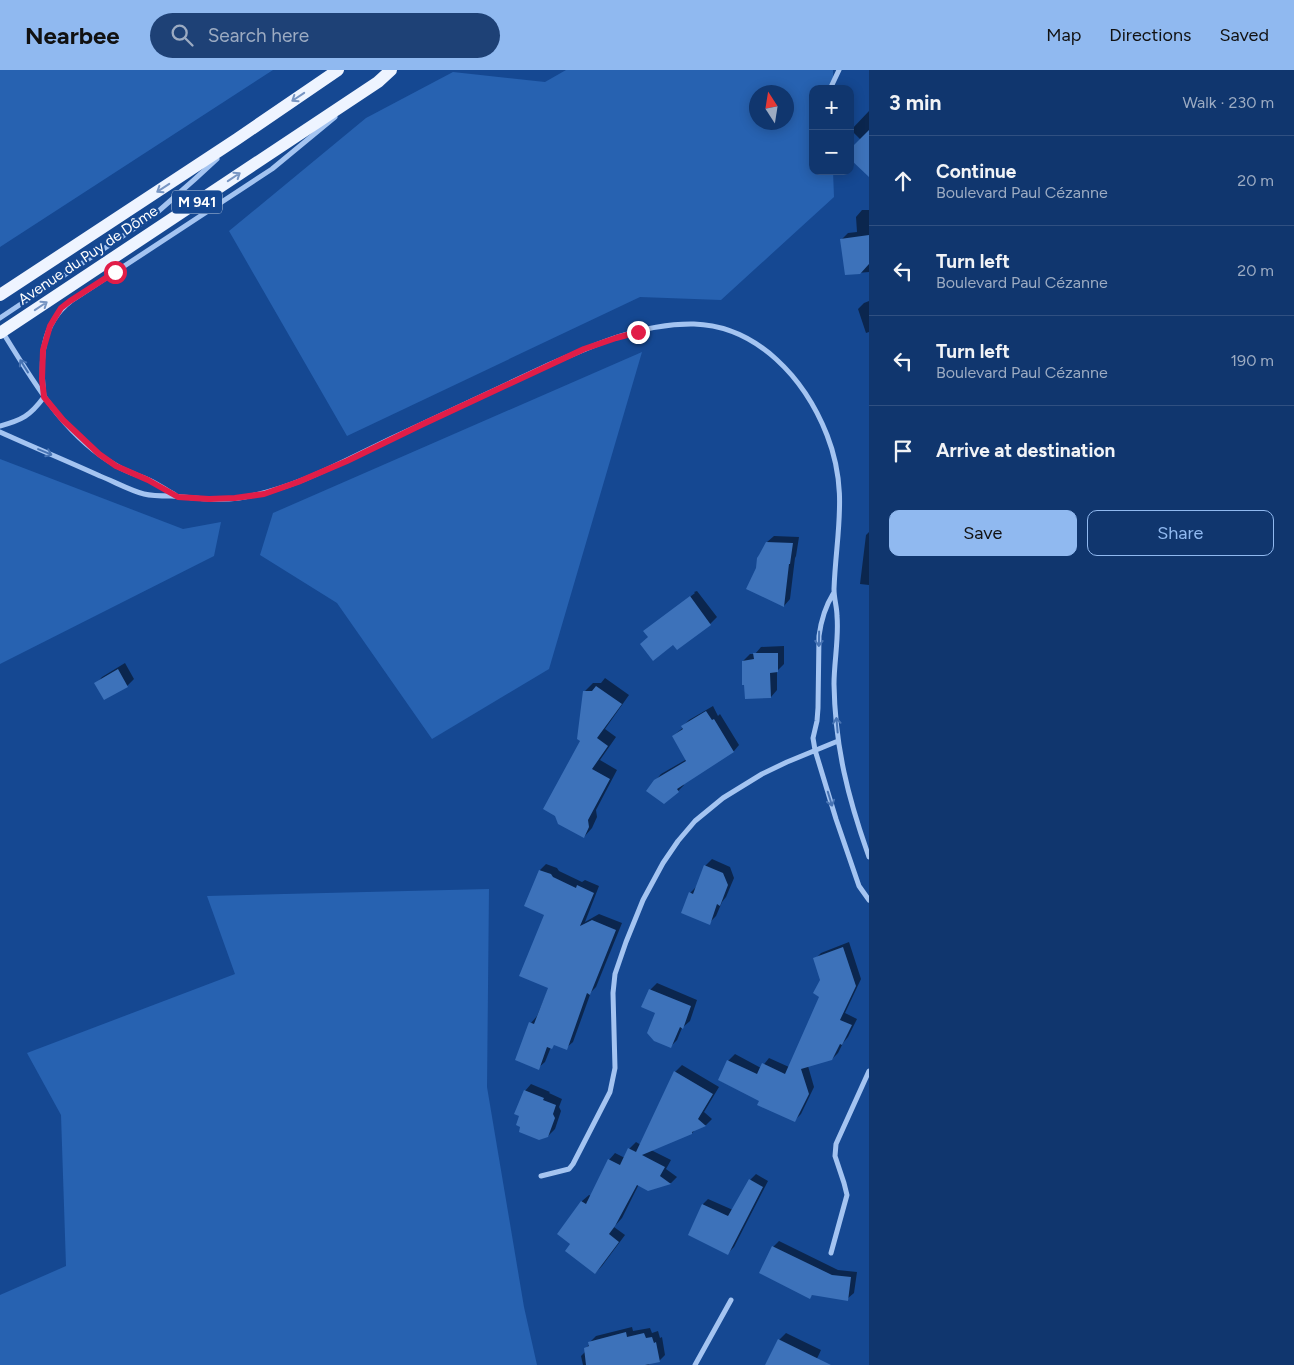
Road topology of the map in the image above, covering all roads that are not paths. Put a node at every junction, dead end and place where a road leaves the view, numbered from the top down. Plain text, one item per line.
1 (338, 70) edge
2 (392, 70) edge
3 (839, 70) edge
4 (378, 82) junction
5 (832, 85) edge
6 (237, 139) junction
7 (0, 295) edge
8 (0, 318) edge
9 (2, 334) edge
10 (44, 397) junction
11 (0, 426) edge
12 (0, 432) edge
13 (178, 497) junction
14 (834, 594) junction
15 (838, 741) junction
16 (815, 750) junction
17 (869, 857) edge
18 (869, 900) edge
19 (869, 1071) edge
20 (541, 1176) dead end
21 (831, 1253) dead end
22 (731, 1300) dead end
23 (696, 1365) edge

1 -> 6 main road, Avenue du Puy de Dôme / M 941
2 - 4 main road, Avenue du Puy de Dôme / M 941
3 - 5 street
9 -> 4 main road, Avenue du Puy de Dôme / M 941
4 - 10 street
6 -> 7 main road, Avenue du Puy de Dôme / M 941
6 - 8 street
10 -> 9 street
10 - 11 street
10 - 13 street
12 -> 13 street
13 - 14 street
15 -> 14 street
14 -> 16 street
15 - 16 street
15 - 17 street
16 -> 18 street
16 - 20 street
19 - 21 street
22 - 23 street

